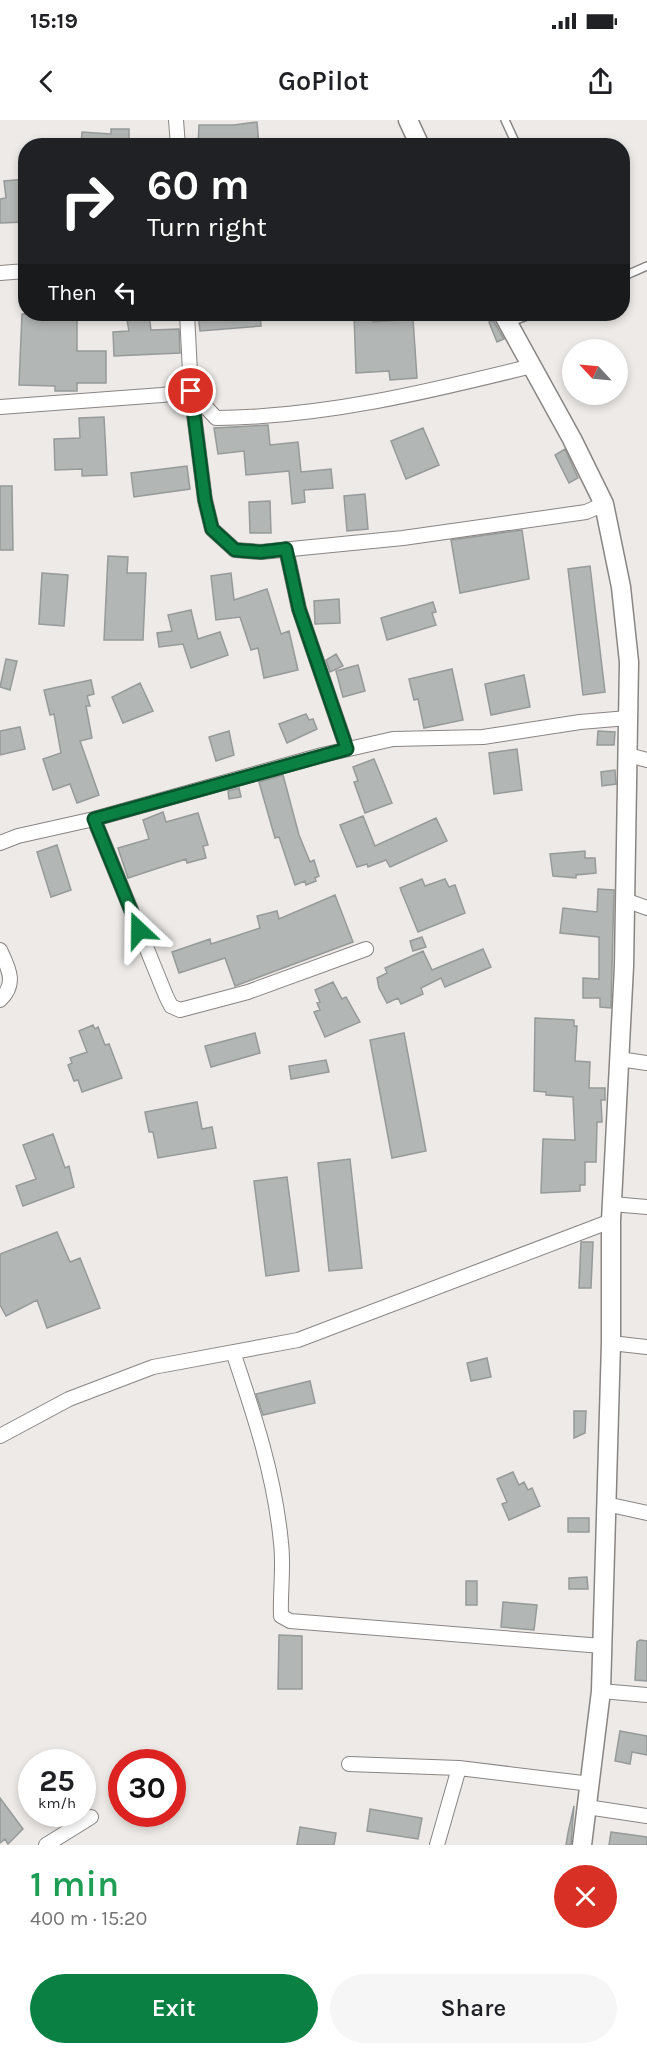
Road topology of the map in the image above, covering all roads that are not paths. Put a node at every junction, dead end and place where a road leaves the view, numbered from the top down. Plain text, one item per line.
1 (176, 120) edge
2 (408, 120) edge
3 (505, 120) edge
4 (177, 138) edge
5 (416, 138) edge
6 (513, 138) edge
7 (647, 266) edge
8 (18, 272) edge
9 (0, 273) edge
10 (630, 273) edge
11 (187, 321) edge
12 (508, 321) edge
13 (532, 366) junction
14 (191, 391) junction
15 (0, 407) edge
16 (604, 504) junction
17 (286, 549) junction
18 (628, 718) junction
19 (347, 749) junction
20 (628, 755) junction
21 (647, 760) edge
22 (94, 819) junction
23 (0, 843) edge
24 (625, 900) junction
25 (647, 908) edge
26 (366, 949) dead end
27 (0, 950) edge
28 (0, 1000) edge
29 (619, 1059) junction
30 (647, 1063) edge
31 (647, 1207) edge
32 (611, 1213) junction
33 (611, 1342) junction
34 (647, 1347) edge
35 (233, 1352) junction
36 (0, 1436) edge
37 (606, 1504) junction
38 (647, 1513) edge
39 (603, 1646) junction
40 (601, 1691) junction
41 (647, 1695) edge
42 (349, 1764) dead end
43 (459, 1768) junction
44 (591, 1784) junction
45 (587, 1807) junction
46 (647, 1816) edge
47 (75, 1827) edge
48 (46, 1845) edge
49 (437, 1845) edge
50 (582, 1845) edge

1 - 4 street
2 - 5 street
3 - 6 lane
7 - 10 lane
8 - 9 street
11 - 14 street
12 - 13 street
13 - 14 street
13 - 16 street
14 - 15 street
14 - 17 street
16 - 17 street
16 - 18 street
17 - 19 street
18 - 19 street
18 - 20 street
19 - 22 street
20 - 21 street
20 - 24 street
22 - 23 street
22 - 26 street
24 - 25 street
24 - 29 street
27 - 28 street
29 - 30 street
29 - 32 street
31 - 32 street
32 - 33 street
32 - 35 street
33 - 34 street
33 - 37 street
35 - 36 street
35 - 39 street
37 - 38 street
37 - 39 street
39 - 40 street
40 - 41 street
40 - 44 street
42 - 43 street
43 - 44 street
43 - 49 street
44 - 45 street
45 - 46 street
45 - 50 street
47 - 48 street

